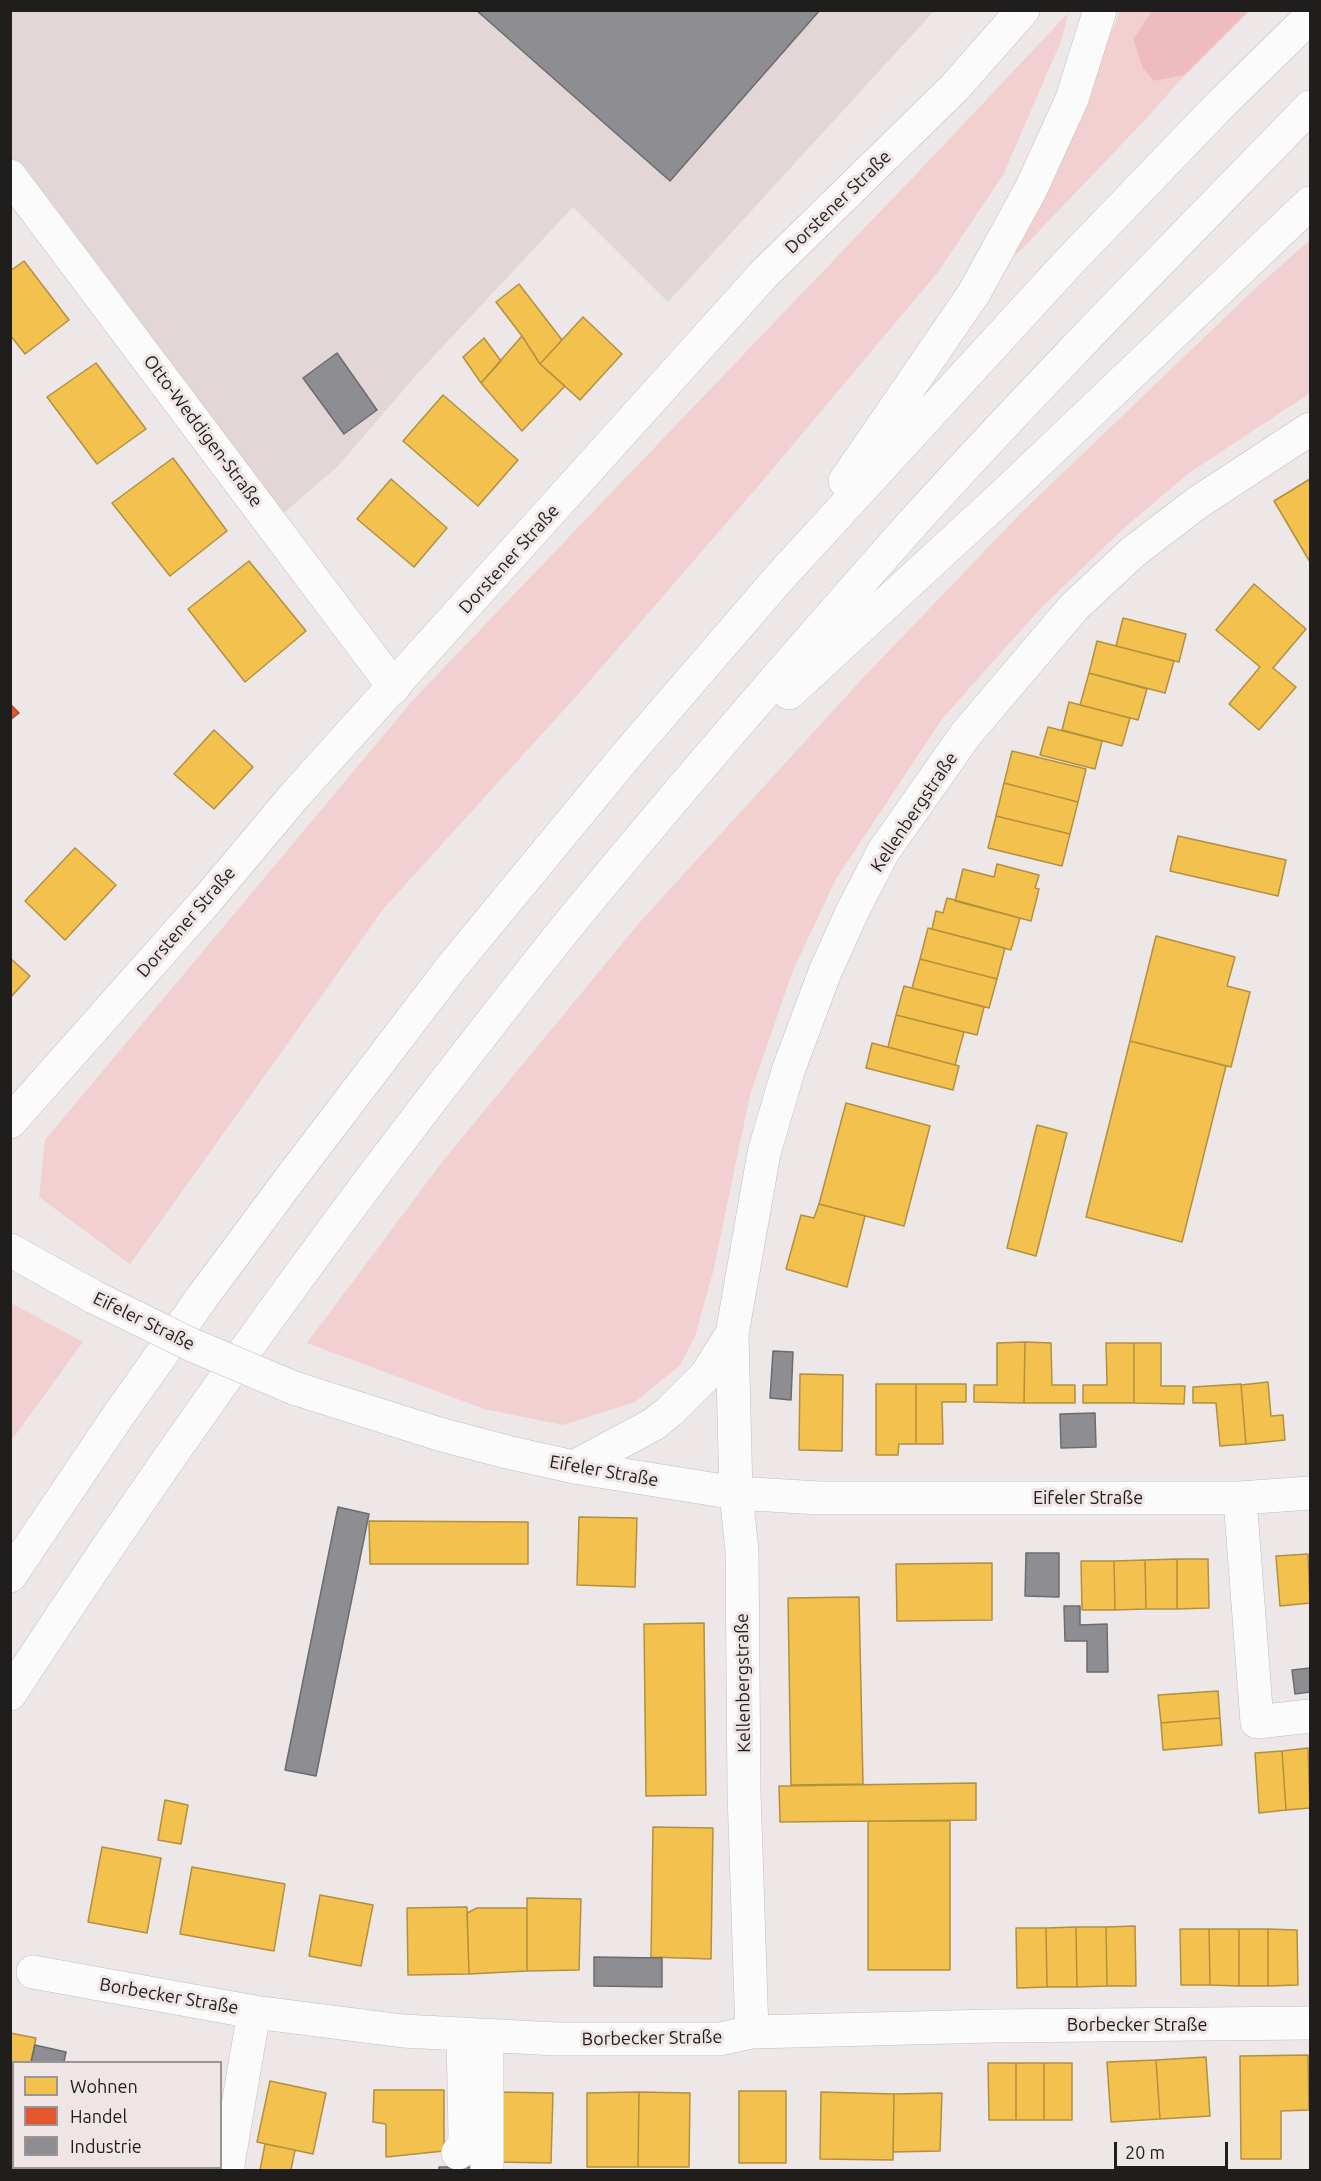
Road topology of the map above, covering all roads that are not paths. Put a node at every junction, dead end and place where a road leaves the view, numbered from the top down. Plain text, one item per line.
1 (1023, 10) edge
2 (1100, 10) edge
3 (1311, 17) edge
4 (1311, 107) edge
5 (10, 176) edge
6 (1311, 203) edge
7 (1311, 429) edge
8 (780, 577) junction
9 (394, 687) junction
10 (675, 798) junction
11 (10, 1122) edge
12 (10, 1250) edge
13 (732, 1334) junction
14 (574, 1467) junction
15 (736, 1493) junction
16 (1311, 1493) edge
17 (1240, 1498) junction
18 (10, 1576) edge
19 (10, 1694) edge
20 (1311, 1716) edge
21 (33, 1972) dead end
22 (254, 2012) junction
23 (1311, 2023) edge
24 (752, 2032) junction
25 (475, 2035) junction
26 (458, 2154) dead end
27 (227, 2170) edge
28 (487, 2170) edge

1 - 9 main road, Dorstener Straße
2 - 8 main road
3 - 8 main road
4 - 10 main road
5 - 9 main road, Otto-Weddigen-Straße
6 - 10 main road
7 - 13 main road, Kellenbergstraße
8 - 18 main road
9 - 11 main road, Dorstener Straße
10 - 19 main road
12 - 14 main road, Eifeler Straße, bridge
13 - 14 main road, Kellenbergstraße
13 - 15 main road, Kellenbergstraße
14 - 15 main road, Eifeler Straße
15 - 17 main road, Eifeler Straße
15 - 24 main road, Kellenbergstraße
16 - 17 main road, Eifeler Straße
17 - 20 main road
21 - 22 main road, Borbecker Straße
22 - 25 main road, Borbecker Straße
22 - 27 main road
23 - 24 main road, Borbecker Straße
24 - 25 main road, Borbecker Straße
25 - 26 main road
25 - 28 main road

